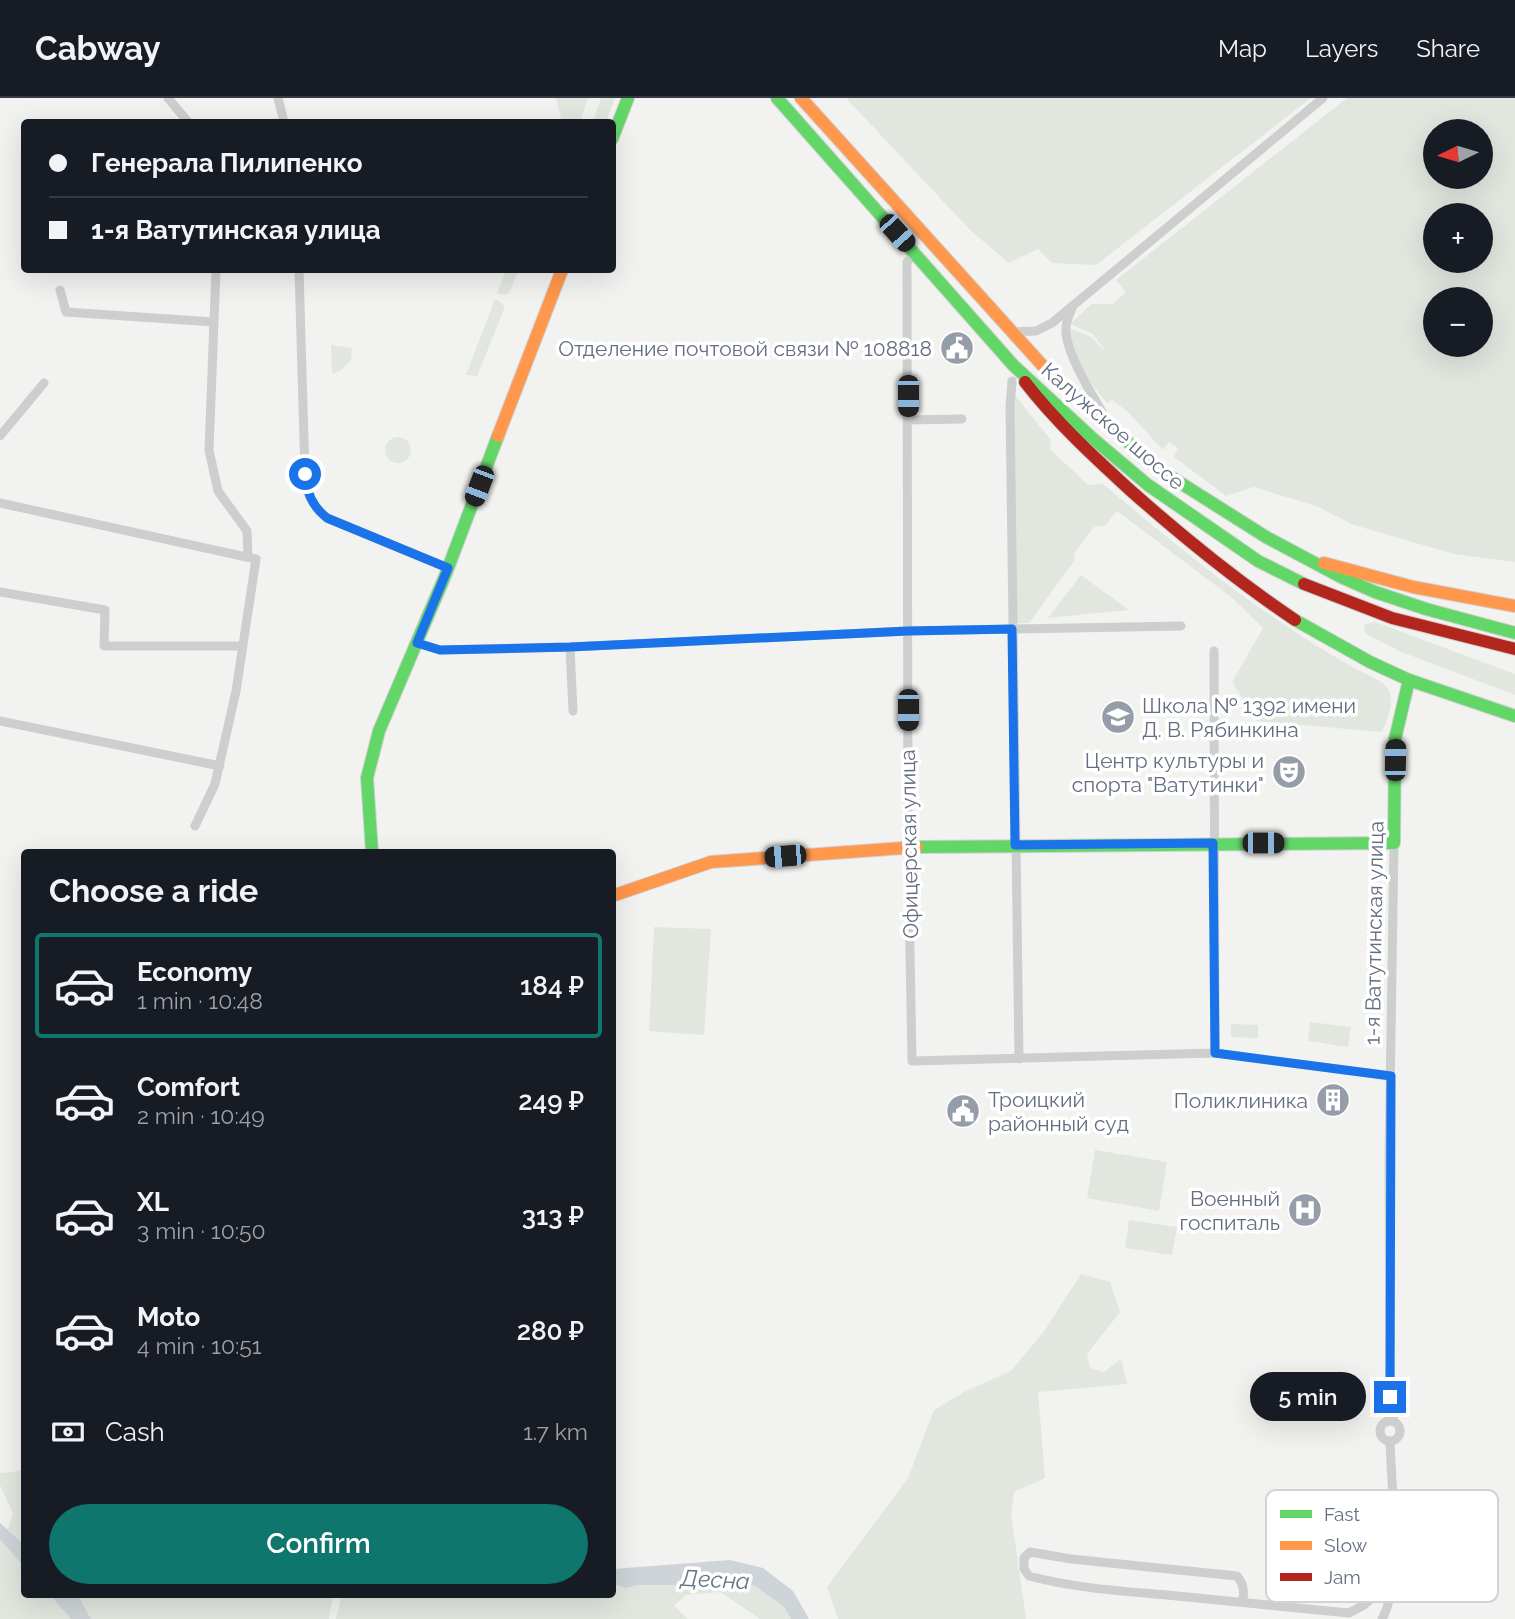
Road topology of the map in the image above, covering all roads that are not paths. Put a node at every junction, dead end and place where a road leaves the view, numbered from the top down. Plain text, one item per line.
1 (168, 98) edge
2 (278, 98) edge
3 (628, 98) edge
4 (777, 98) edge
5 (801, 98) edge
6 (1323, 98) edge
7 (186, 119) edge
8 (283, 119) edge
9 (616, 129) edge
10 (915, 253) junction
11 (216, 273) edge
12 (299, 273) edge
13 (561, 273) edge
14 (60, 290) dead end
15 (1076, 302) junction
16 (214, 322) junction
17 (1010, 332) junction
18 (1014, 366) junction
19 (1012, 381) dead end
20 (44, 383) dead end
21 (962, 419) dead end
22 (908, 420) junction
23 (1111, 428) junction
24 (0, 436) edge
25 (1093, 456) junction
26 (0, 503) edge
27 (1182, 509) junction
28 (248, 557) junction
29 (1309, 559) junction
30 (448, 568) junction
31 (0, 592) edge
32 (1515, 606) edge
33 (1181, 626) dead end
34 (1012, 629) junction
35 (908, 631) junction
36 (1515, 632) edge
37 (417, 643) junction
38 (243, 646) junction
39 (570, 647) junction
40 (1515, 649) edge
41 (1214, 650) dead end
42 (1409, 680) junction
43 (573, 711) dead end
44 (1515, 716) edge
45 (0, 721) edge
46 (219, 766) junction
47 (195, 826) dead end
48 (1213, 843) junction
49 (1394, 843) junction
50 (1015, 845) junction
51 (908, 847) junction
52 (372, 849) edge
53 (616, 895) edge
54 (1215, 1053) junction
55 (1019, 1059) junction
56 (1391, 1076) junction
57 (1389, 1422) junction
58 (1390, 1441) junction
59 (1391, 1490) edge
60 (1243, 1602) junction
61 (1367, 1602) edge
62 (1388, 1602) edge
63 (1382, 1619) edge

1 - 7 street
2 - 8 street
3 - 9 main road
4 - 10 main road, Калужское шоссе
5 - 17 main road, Калужское шоссе
6 - 15 street
10 - 18 main road, Калужское шоссе
10 - 22 street, Офицерская улица
11 - 16 street
12 - 30 street
13 - 30 main road
14 - 16 street
15 - 17 street
15 - 23 street
16 - 28 street
17 - 23 main road, Калужское шоссе
18 - 25 main road
18 - 27 main road, Калужское шоссе
19 - 34 street
20 - 24 street
21 - 22 street
22 - 35 street, Офицерская улица
23 - 29 main road, Калужское шоссе
25 - 27 street
25 - 42 main road
26 - 28 street
27 - 40 main road, Калужское шоссе
28 - 38 street
29 - 32 main road
29 - 36 main road, Калужское шоссе
30 - 37 main road
31 - 38 street
33 - 34 street
34 - 35 street
34 - 50 street
35 - 39 street
35 - 51 street, Офицерская улица
37 - 39 street
37 - 52 main road
38 - 46 street
39 - 43 street
41 - 48 street
42 - 44 main road
42 - 49 main road, 1-я Ватутинская улица
45 - 46 street
46 - 47 street
48 - 49 main road
48 - 50 main road
48 - 54 street
49 - 56 street, 1-я Ватутинская улица
50 - 51 main road
50 - 55 street
51 - 53 main road
51 - 55 street, Офицерская улица
54 - 55 street
54 - 56 street
56 - 57 street, 1-я Ватутинская улица
57 - 58 street
57 - 58 street
58 - 59 street
60 - 60 street
60 - 61 street
62 - 63 street

